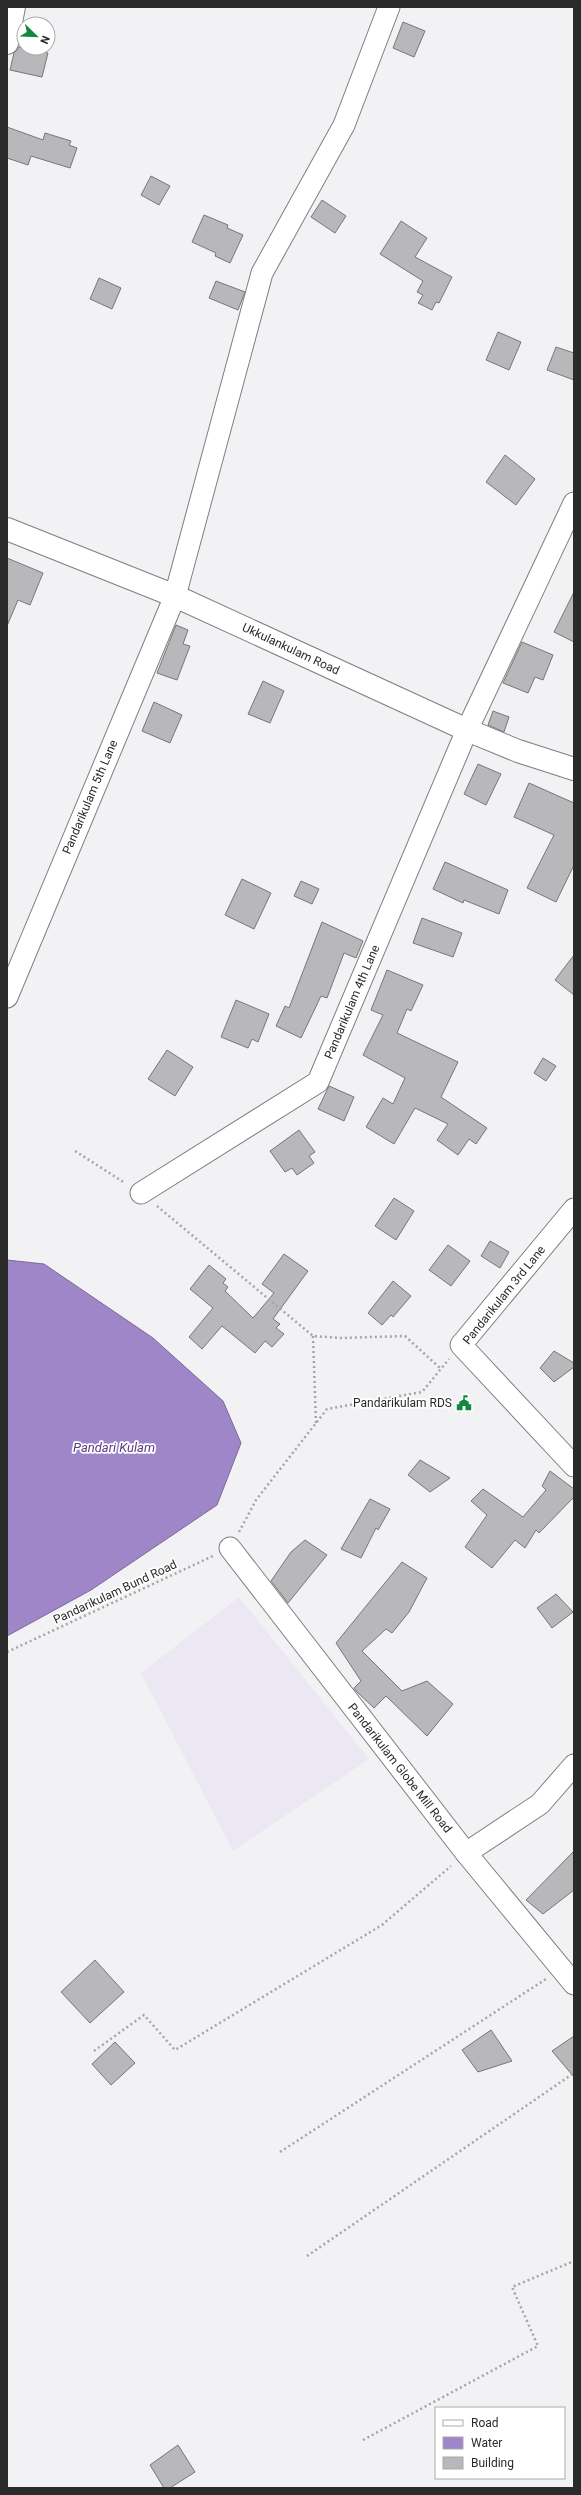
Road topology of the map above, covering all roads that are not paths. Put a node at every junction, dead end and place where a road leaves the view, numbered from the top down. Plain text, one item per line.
1 (14, 7) edge
2 (389, 7) edge
3 (7, 43) edge
4 (574, 503) edge
5 (7, 529) edge
6 (175, 596) junction
7 (466, 730) junction
8 (574, 769) edge
9 (7, 997) edge
10 (140, 1193) road end
11 (574, 1209) edge
12 (574, 1466) edge
13 (230, 1548) road end
14 (574, 1765) edge
15 (466, 1853) junction
16 (568, 1977) edge

1 - 3 street
2 - 6 street, Pandarikulam 5th Lane
4 - 7 street, Pandarikulam 4th Lane
5 - 6 street, Ukkulankulam Road
6 - 7 street, Ukkulankulam Road
6 - 9 street, Pandarikulam 5th Lane
7 - 8 street, Ukkulankulam Road
7 - 10 street, Pandarikulam 4th Lane
11 - 12 street, Pandarikulam 3rd Lane
13 - 15 street, Pandarikulam Globe Mill Road
14 - 15 street
15 - 16 street, Pandarikulam Globe Mill Road

